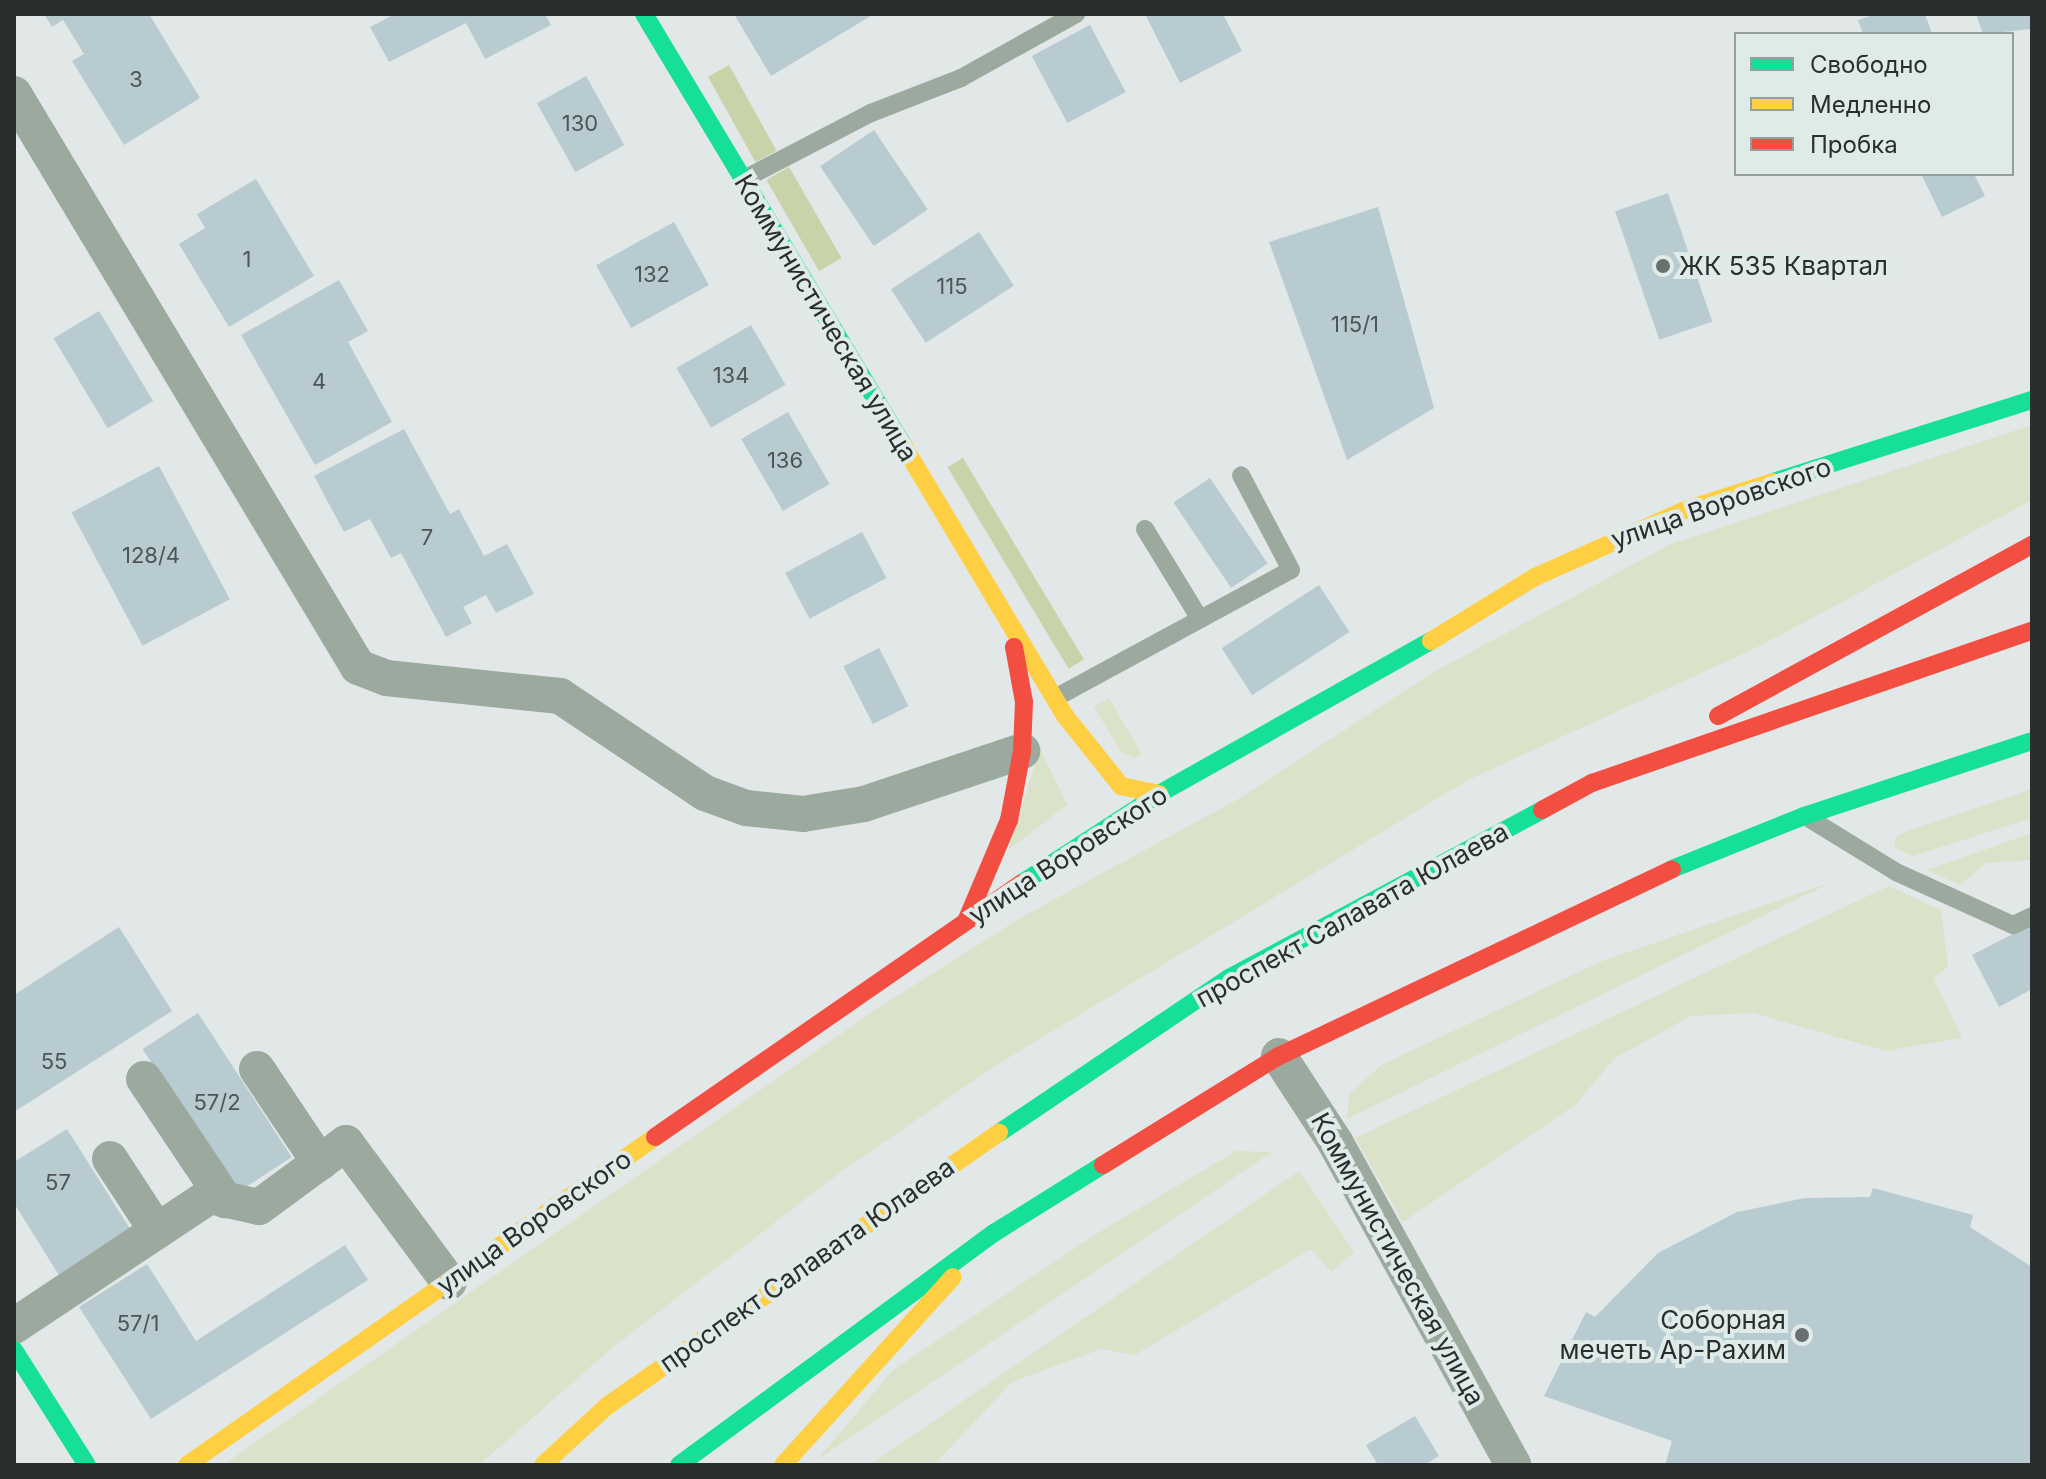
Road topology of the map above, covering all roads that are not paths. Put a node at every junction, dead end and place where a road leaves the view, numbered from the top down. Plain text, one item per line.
1 (1076, 14) edge
2 (650, 16) edge
3 (14, 94) edge
4 (741, 180) junction
5 (2032, 400) edge
6 (1241, 475) dead end
7 (1145, 529) dead end
8 (2032, 545) edge
9 (1200, 619) junction
10 (1010, 621) junction
11 (2032, 631) edge
12 (1055, 698) junction
13 (2032, 741) edge
14 (1022, 751) junction
15 (1592, 783) junction
16 (1159, 794) junction
17 (1804, 816) junction
18 (2032, 916) edge
19 (967, 919) junction
20 (1279, 1056) junction
21 (257, 1069) dead end
22 (144, 1079) dead end
23 (110, 1159) dead end
24 (320, 1163) junction
25 (225, 1200) junction
26 (157, 1231) junction
27 (994, 1233) junction
28 (449, 1282) junction
29 (14, 1326) edge
30 (14, 1350) edge
31 (87, 1465) edge
32 (187, 1465) edge
33 (543, 1465) edge
34 (679, 1465) edge
35 (783, 1465) edge
36 (1513, 1465) edge

1 - 4 lane
2 - 4 street, Коммунистическая улица
3 - 14 street
4 - 10 street, Коммунистическая улица
5 - 16 street, улица Воровского
6 - 9 lane
7 - 9 lane
8 - 15 street
9 - 12 lane
10 - 12 street, Коммунистическая улица
10 - 14 street, Коммунистическая улица
11 - 15 street, проспект Салавата Юлаева
12 - 16 street, Коммунистическая улица
13 - 17 street
14 - 19 street, Коммунистическая улица
15 - 33 street, проспект Салавата Юлаева
16 - 19 street, улица Воровского
17 - 18 lane
17 - 20 street
19 - 28 street, улица Воровского
20 - 27 street
20 - 36 street, Коммунистическая улица
21 - 24 street
22 - 25 street
23 - 26 street
24 - 25 street
24 - 28 street
25 - 26 street
26 - 29 street
27 - 34 street
27 - 35 street
28 - 32 street, улица Воровского
30 - 31 street

